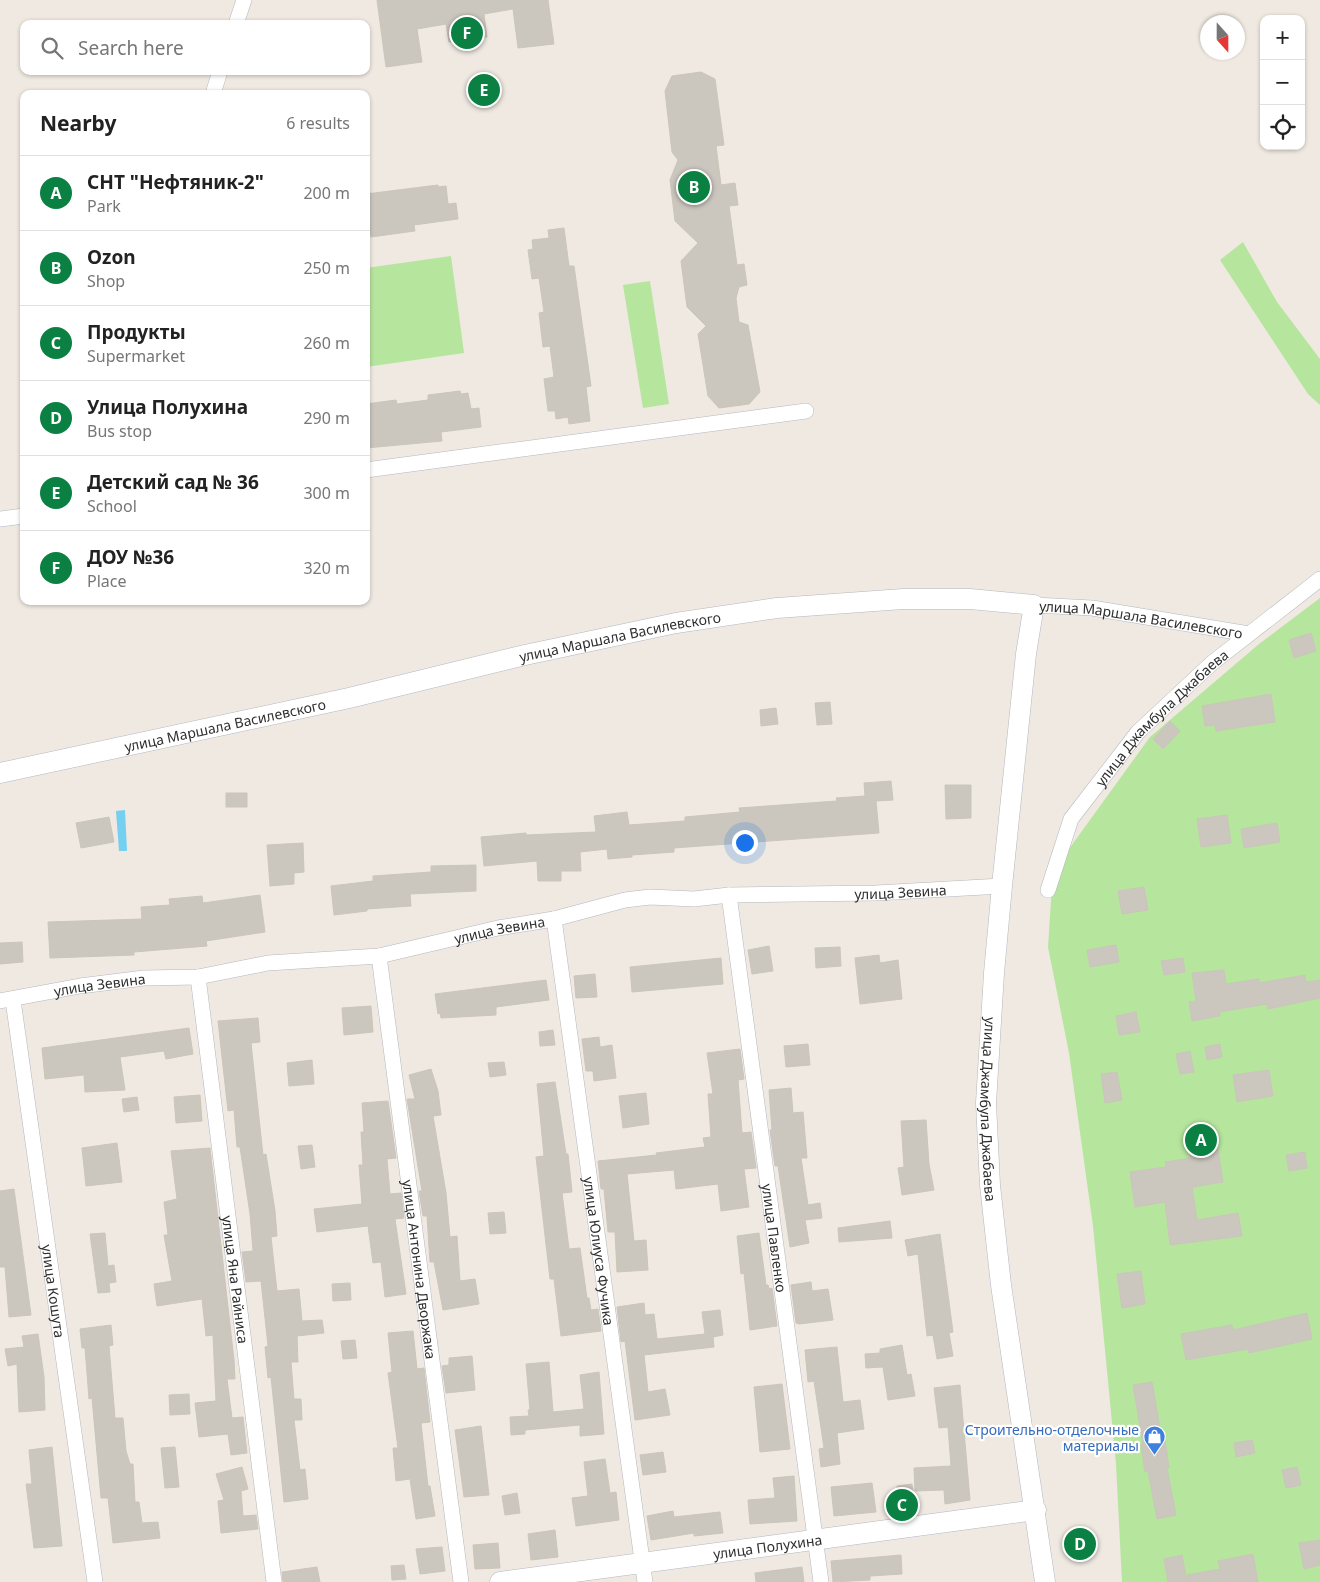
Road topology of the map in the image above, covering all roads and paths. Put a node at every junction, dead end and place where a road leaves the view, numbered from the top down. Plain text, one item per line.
1 (244, 0) edge
2 (237, 20) edge
3 (219, 75) edge
4 (214, 90) edge
5 (806, 412) dead end
6 (370, 469) edge
7 (20, 516) edge
8 (0, 519) edge
9 (1320, 578) edge
10 (1034, 605) junction
11 (1249, 634) junction
12 (0, 773) edge
13 (1002, 886) junction
14 (1048, 890) dead end
15 (729, 895) junction
16 (554, 919) junction
17 (379, 956) junction
18 (198, 977) junction
19 (7, 1001) edge
20 (1036, 1510) junction
21 (815, 1540) junction
22 (643, 1572) edge
23 (95, 1582) edge
24 (274, 1582) edge
25 (461, 1582) edge
26 (500, 1582) edge
27 (821, 1582) edge
28 (1045, 1582) edge

1 - 2 street
3 - 4 street
5 - 6 street
7 - 8 street
9 - 11 street, улица Джамбула Джабаева
10 - 11 street, улица Маршала Василевского
10 - 12 main road, улица Маршала Василевского
10 - 13 main road, улица Джамбула Джабаева
11 - 14 street, улица Джамбула Джабаева
13 - 15 street, улица Зевина
13 - 20 main road, улица Джамбула Джабаева
15 - 16 street, улица Зевина
15 - 21 street, улица Павленко
16 - 17 street, улица Зевина
16 - 22 street, улица Юлиуса Фучика
17 - 18 street, улица Зевина
17 - 25 street, улица Антонина Дворжака
18 - 19 street, улица Зевина
18 - 24 street, улица Яна Райниса
19 - 23 street, улица Кошута
20 - 21 main road, улица Полухина
20 - 28 main road, улица Джамбула Джабаева
21 - 22 main road, улица Полухина
21 - 27 street, улица Павленко
22 - 26 main road, улица Полухина

